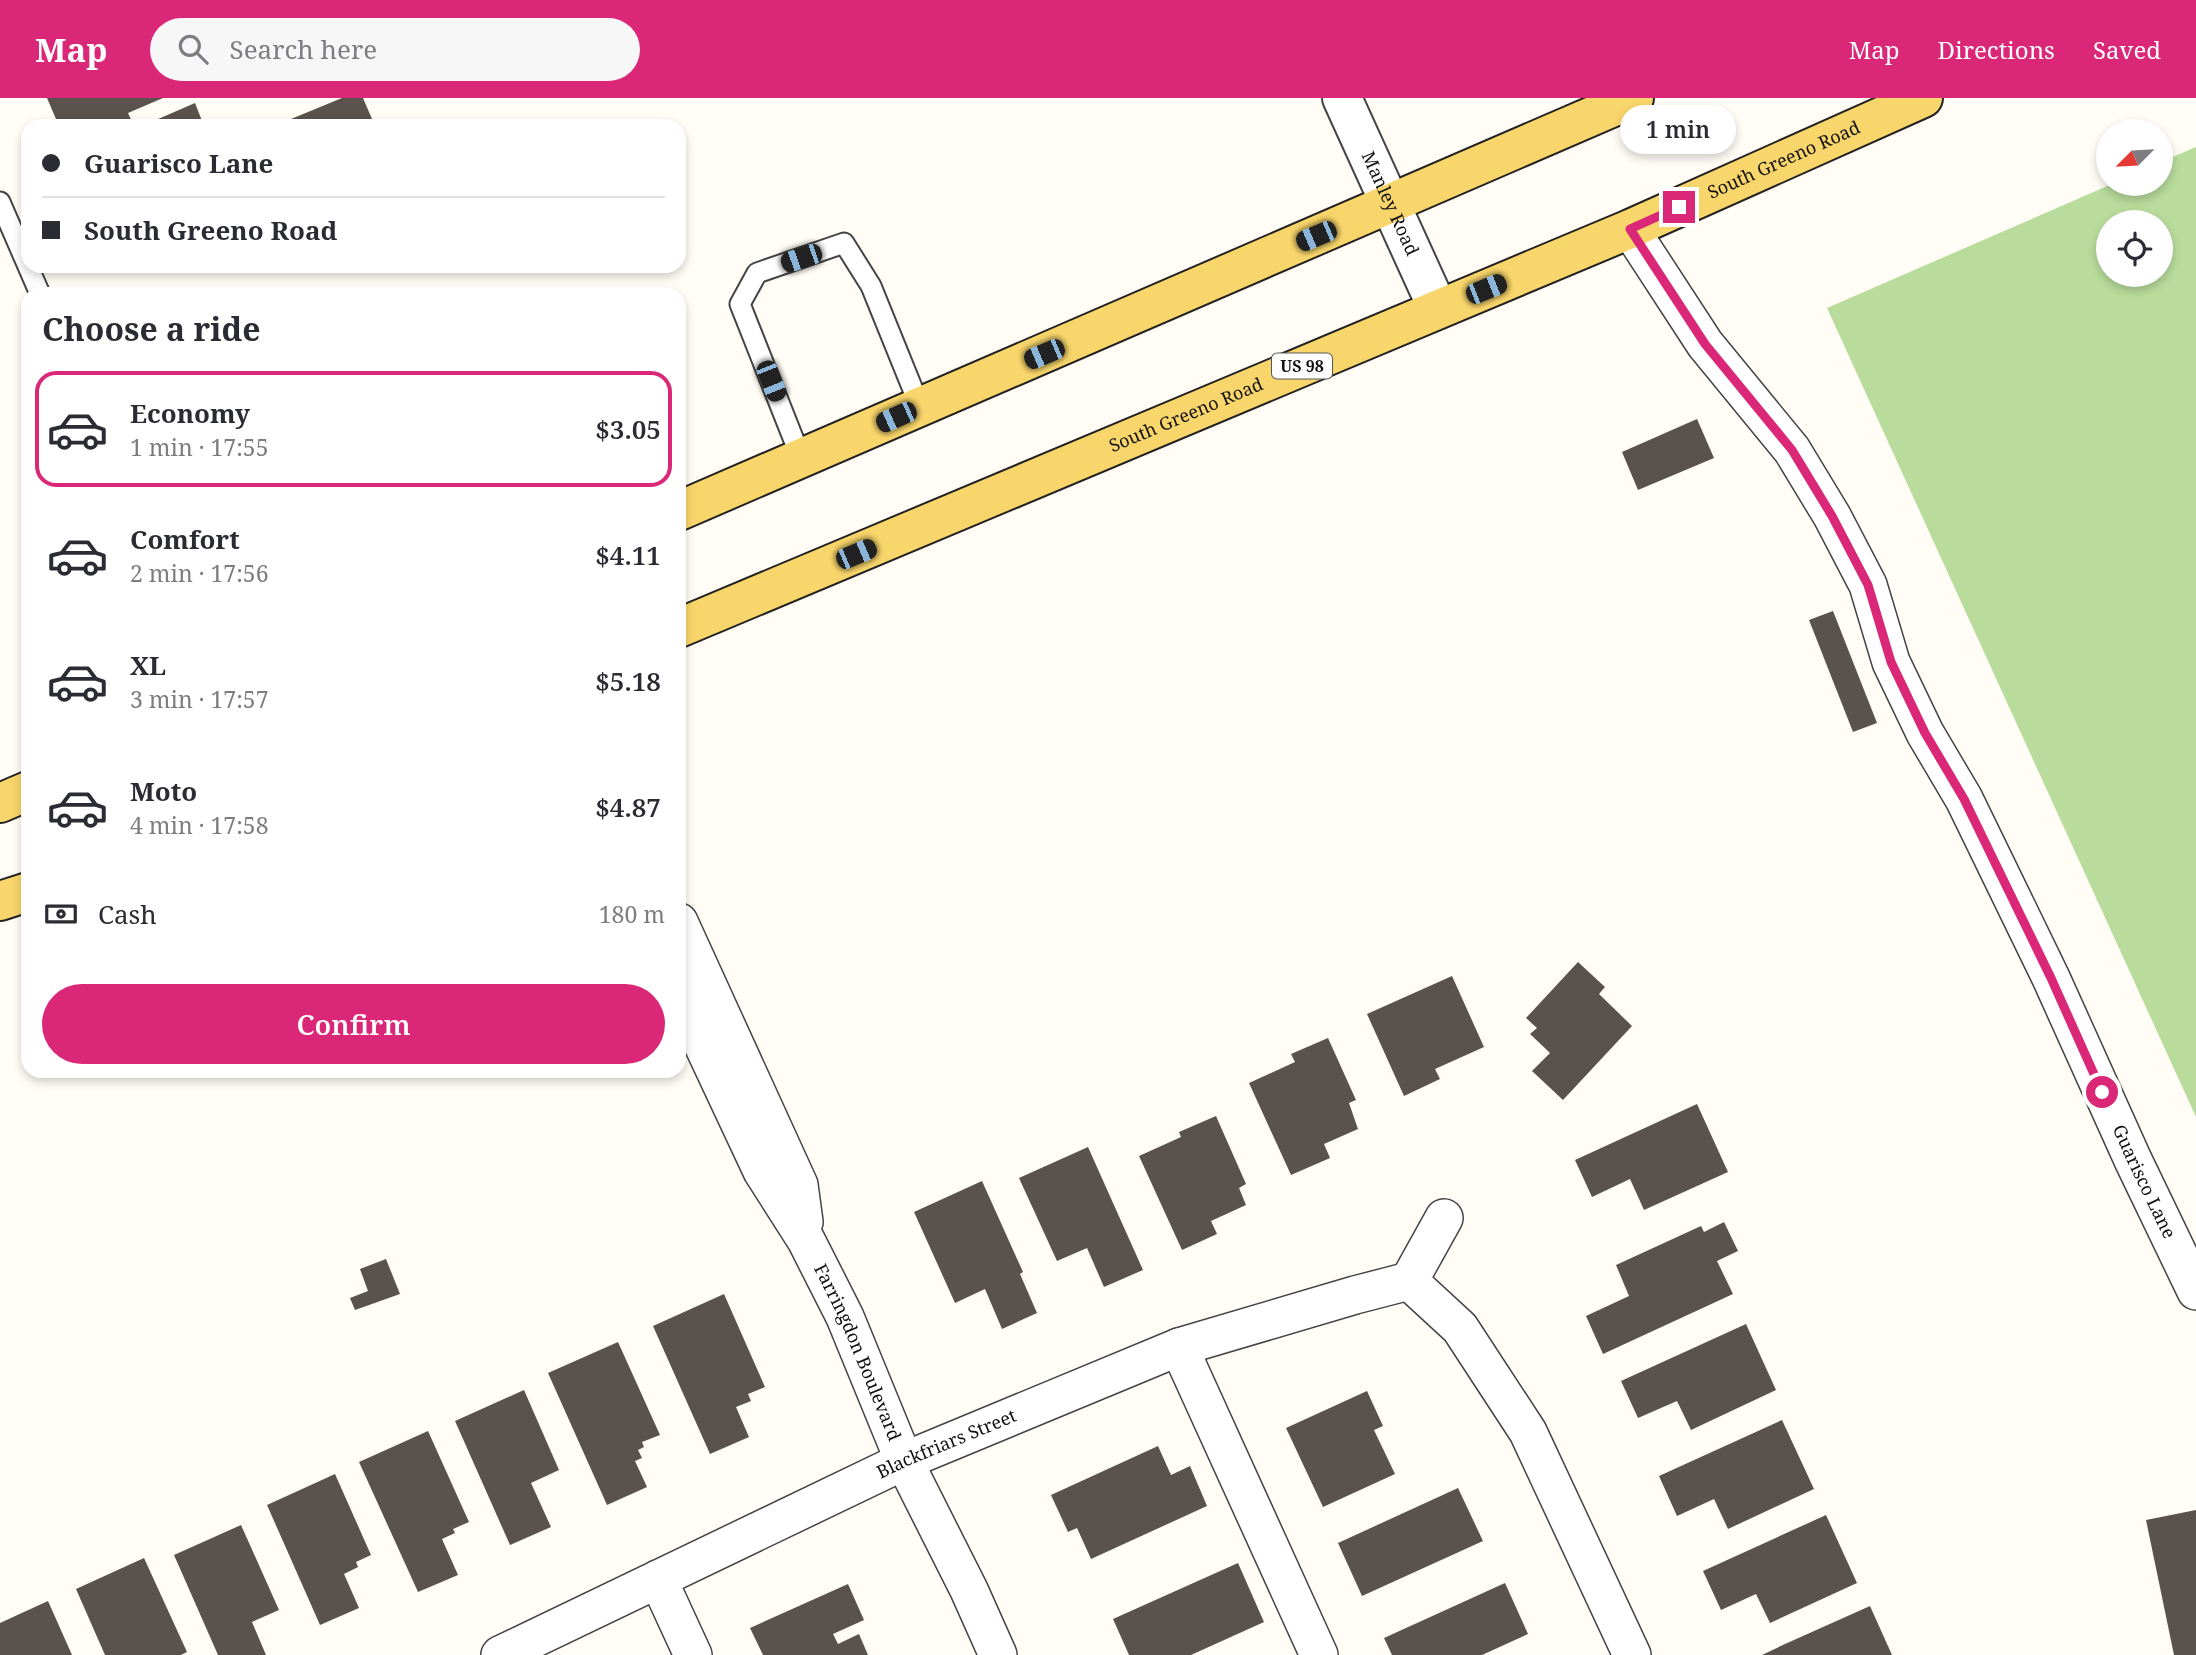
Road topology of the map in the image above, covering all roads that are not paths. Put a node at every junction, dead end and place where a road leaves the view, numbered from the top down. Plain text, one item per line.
1 (1342, 98) edge
2 (1634, 98) edge
3 (1923, 98) edge
4 (0, 202) edge
5 (1391, 205) junction
6 (1630, 229) junction
7 (21, 250) edge
8 (1438, 309) junction
9 (920, 407) junction
10 (801, 458) junction
11 (686, 508) edge
12 (686, 625) edge
13 (21, 794) edge
14 (0, 803) edge
15 (21, 894) edge
16 (0, 901) edge
17 (686, 937) edge
18 (686, 1009) edge
19 (1444, 1218) dead end
20 (806, 1240) junction
21 (1409, 1281) junction
22 (2196, 1291) edge
23 (1179, 1347) junction
24 (904, 1461) junction
25 (658, 1579) junction
26 (500, 1655) edge
27 (693, 1655) edge
28 (998, 1655) edge
29 (1319, 1655) edge
30 (1632, 1655) edge

1 - 5 street, Manley Road
2 - 5 main road
3 - 6 main road, South Greeno Road / US 98
4 - 7 lane
5 - 8 street, Manley Road
5 - 9 main road
6 - 8 main road, South Greeno Road / US 98
6 - 22 street, Guarisco Lane
8 - 12 main road, South Greeno Road / US 98
9 - 10 main road
9 - 10 lane
10 - 11 main road
13 - 14 main road
15 - 16 main road
17 - 20 street, Farringdon Boulevard
18 - 20 street, Farringdon Boulevard
19 - 21 street
20 - 24 street, Farringdon Boulevard
21 - 23 street, Blackfriars Street
21 - 30 street
23 - 24 street, Blackfriars Street
23 - 29 street
24 - 25 street, Blackfriars Street
24 - 28 street, Farringdon Boulevard
25 - 26 street, Blackfriars Street
25 - 27 street

